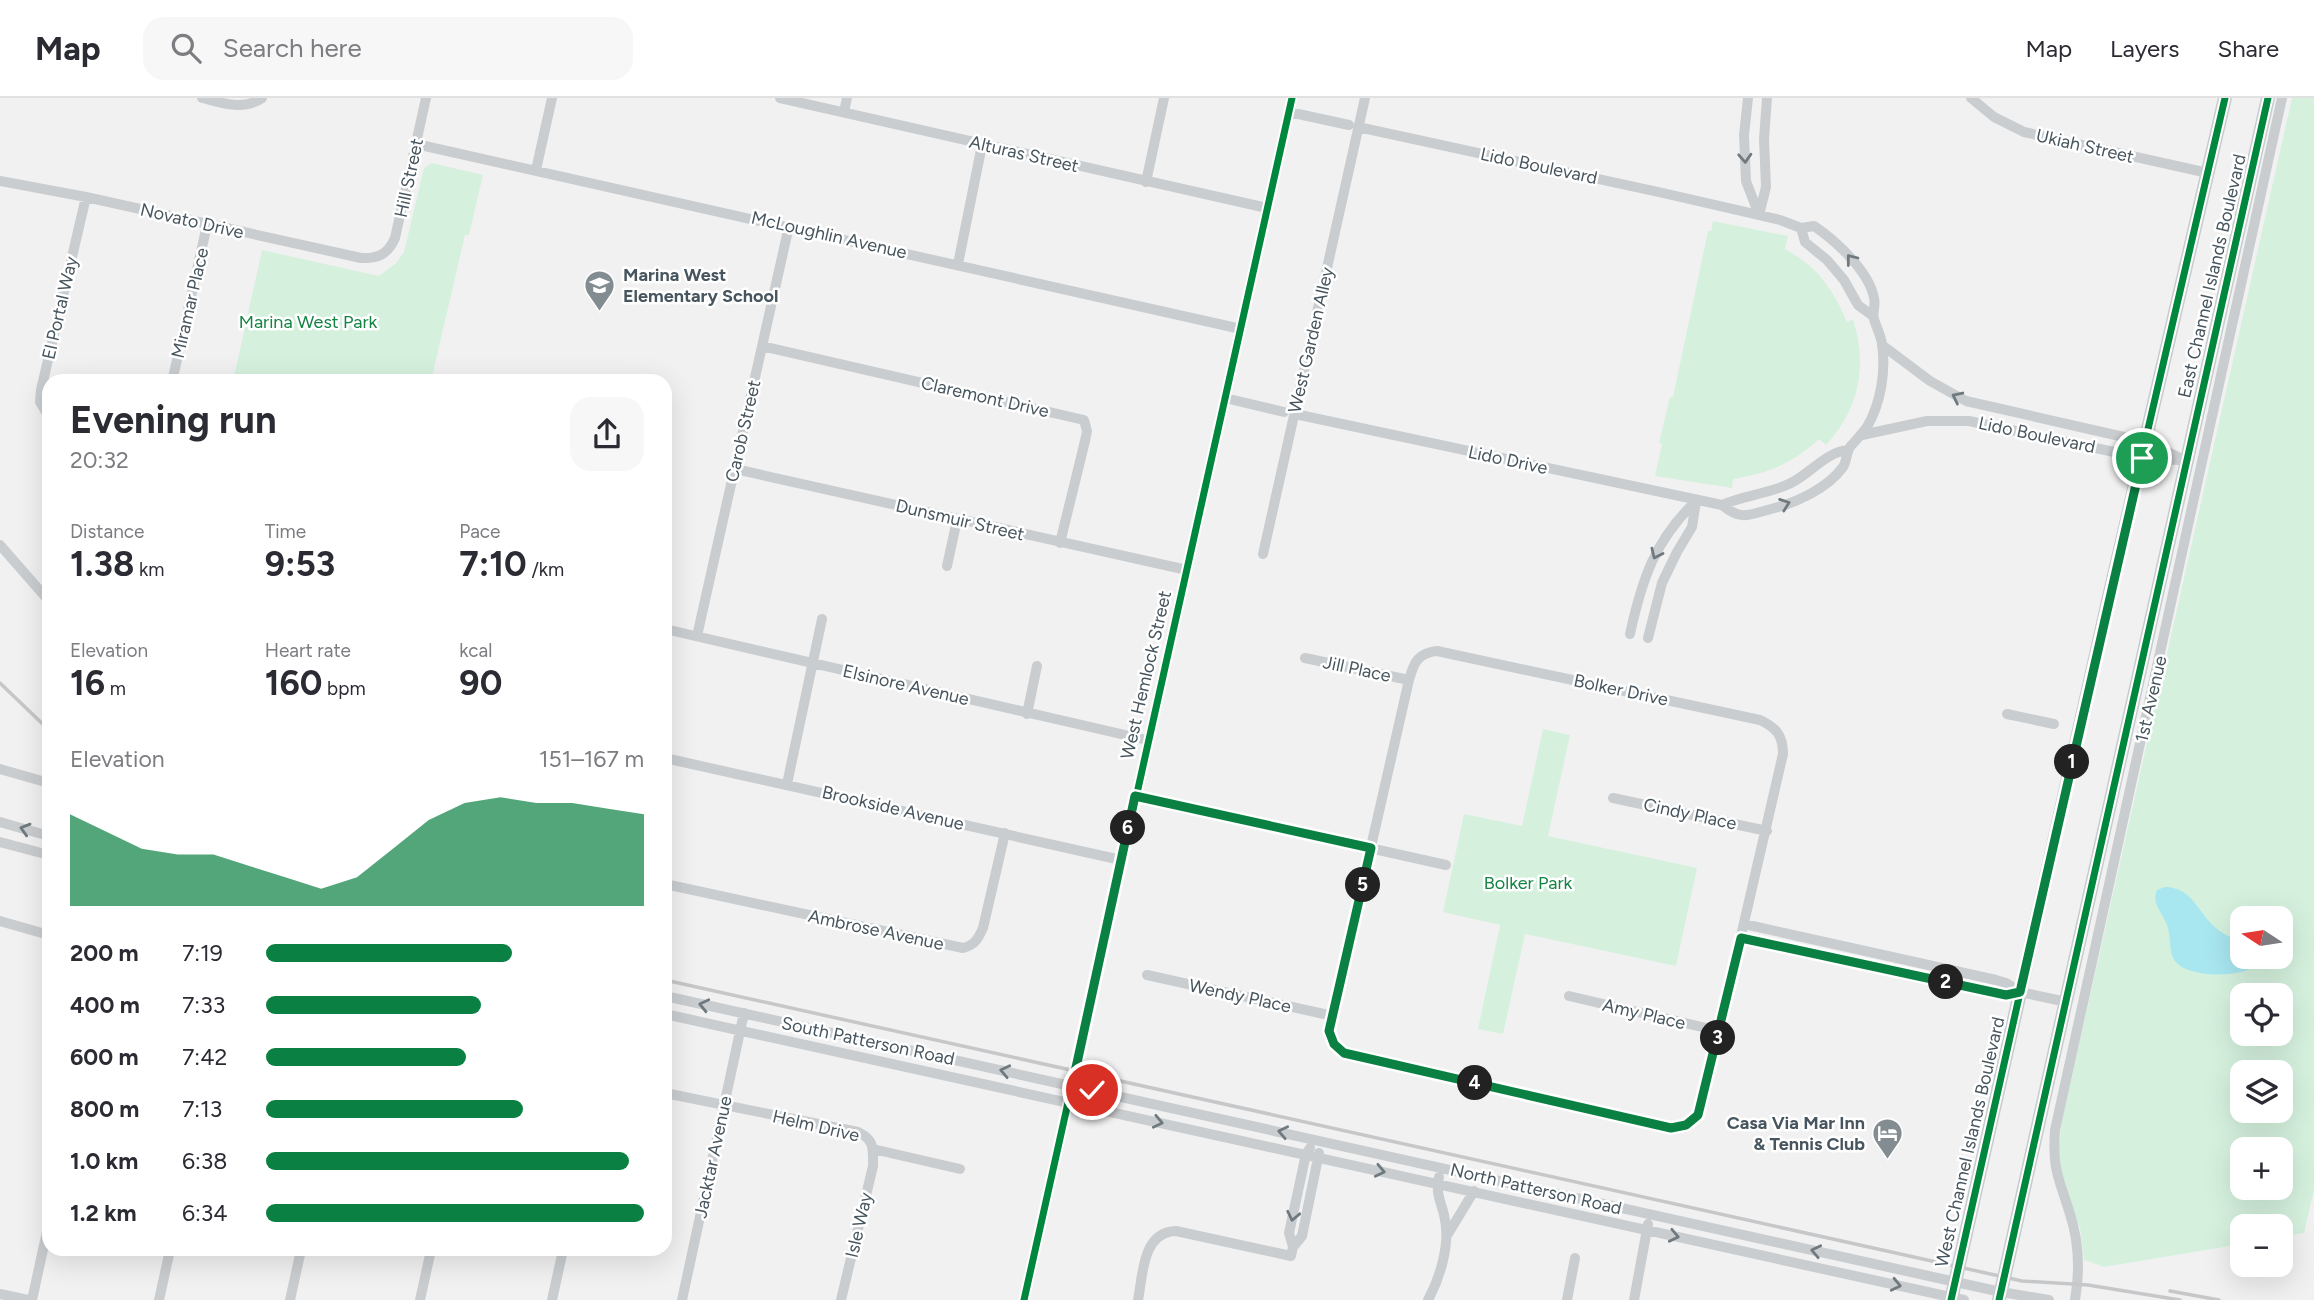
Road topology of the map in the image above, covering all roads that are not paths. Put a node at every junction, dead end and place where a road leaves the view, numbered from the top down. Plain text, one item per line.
1 (202, 98) edge
2 (262, 98) edge
3 (426, 98) edge
4 (552, 98) edge
5 (780, 98) edge
6 (847, 98) edge
7 (1164, 98) edge
8 (1292, 98) edge
9 (1365, 98) edge
10 (1748, 98) edge
11 (1768, 98) edge
12 (2225, 98) edge
13 (2268, 98) edge
14 (2282, 98) edge
15 (1975, 99) edge
16 (844, 112) junction
17 (1289, 112) junction
18 (1353, 126) junction
19 (416, 144) junction
20 (982, 145) junction
21 (536, 170) junction
22 (2208, 173) junction
23 (0, 181) edge
24 (1146, 181) junction
25 (86, 197) junction
26 (1267, 208) junction
27 (1759, 215) junction
28 (207, 225) junction
29 (789, 226) junction
30 (1801, 228) junction
31 (384, 255) joint
32 (958, 264) junction
33 (1873, 316) junction
34 (1241, 329) junction
35 (1882, 345) junction
36 (762, 346) junction
37 (45, 374) edge
38 (174, 374) edge
39 (42, 386) edge
40 (1225, 398) junction
41 (42, 405) edge
42 (1289, 413) junction
43 (1862, 435) junction
44 (2146, 442) junction
45 (1848, 450) junction
46 (2142, 458) junction
47 (2187, 461) junction
48 (734, 468) junction
49 (1696, 500) junction
50 (1722, 505) junction
51 (957, 520) junction
52 (1060, 543) junction
53 (0, 545) edge
54 (1263, 554) dead end
55 (947, 566) dead end
56 (1187, 570) junction
57 (42, 593) edge
58 (822, 619) dead end
59 (672, 631) edge
60 (1630, 634) dead end
61 (697, 636) junction
62 (1648, 638) dead end
63 (1304, 658) dead end
64 (814, 662) junction
65 (1037, 666) dead end
66 (1409, 680) junction
67 (1027, 714) junction
68 (2007, 714) dead end
69 (2054, 724) dead end
70 (1147, 740) junction
71 (672, 759) edge
72 (0, 769) edge
73 (42, 781) edge
74 (787, 784) junction
75 (1135, 796) junction
76 (1613, 798) dead end
77 (0, 822) edge
78 (1767, 831) junction
79 (1005, 833) junction
80 (42, 834) edge
81 (0, 842) edge
82 (1371, 848) junction
83 (42, 853) edge
84 (1121, 860) junction
85 (1446, 865) dead end
86 (672, 885) edge
87 (0, 921) edge
88 (1744, 924) junction
89 (42, 933) edge
90 (1741, 938) junction
91 (1147, 975) dead end
92 (2020, 992) junction
93 (1569, 996) dead end
94 (672, 998) edge
95 (2067, 1002) junction
96 (744, 1013) junction
97 (672, 1016) edge
98 (1333, 1016) junction
99 (740, 1031) junction
100 (1719, 1031) junction
101 (1072, 1086) junction
102 (672, 1095) edge
103 (1067, 1103) junction
104 (723, 1107) junction
105 (1317, 1140) junction
106 (873, 1149) junction
107 (1306, 1154) junction
108 (1320, 1157) junction
109 (1441, 1167) junction
110 (960, 1169) dead end
111 (1438, 1183) junction
112 (1475, 1191) junction
113 (1650, 1214) junction
114 (1647, 1230) junction
115 (1447, 1237) junction
116 (42, 1251) edge
117 (1292, 1252) junction
118 (169, 1256) edge
119 (300, 1256) edge
120 (430, 1256) edge
121 (562, 1256) edge
122 (1575, 1258) dead end
123 (1955, 1281) junction
124 (0, 1294) edge
125 (2000, 1296) edge
126 (1955, 1299) edge
127 (30, 1300) edge
128 (159, 1300) edge
129 (290, 1300) edge
130 (420, 1300) edge
131 (552, 1300) edge
132 (682, 1300) edge
133 (841, 1300) edge
134 (1024, 1300) edge
135 (1138, 1300) edge
136 (1428, 1300) edge
137 (1567, 1300) edge
138 (1634, 1300) edge
139 (2049, 1300) edge
140 (2075, 1300) edge

1 - 2 street
3 - 19 street, Hill Street
4 - 21 street
5 - 16 street, Alturas Street
6 - 16 street
7 - 24 street
8 - 17 street, West Hemlock Street
9 - 18 street, West Garden Alley
10 -> 27 street
11 - 27 street
12 - 22 main road, East Channel Islands Boulevard
13 - 47 main road, East Channel Islands Boulevard
14 - 140 street, 1st Avenue
15 - 22 street, Ukiah Street
16 - 20 street, Alturas Street
17 - 18 street, Lido Boulevard
17 - 26 street, West Hemlock Street
18 - 27 street, Lido Boulevard
18 - 42 street, West Garden Alley
19 - 21 street, McLoughlin Avenue
19 - 31 street, Hill Street
20 - 24 street, Alturas Street
20 - 32 street
21 - 29 street, McLoughlin Avenue
22 - 44 main road, East Channel Islands Boulevard
23 - 25 street, Novato Drive
24 - 26 street, Alturas Street
25 - 28 street, Novato Drive
25 - 37 street, El Portal Way
26 - 34 street, West Hemlock Street
27 - 30 street, Lido Boulevard
28 - 31 street, Novato Drive
28 - 38 street, Miramar Place
29 - 32 street, McLoughlin Avenue
29 - 36 street, Carob Street
30 - 33 street, Lido Boulevard
33 -> 30 street, Lido Boulevard
32 - 34 street, McLoughlin Avenue
33 - 35 street, Lido Boulevard
34 - 40 street, West Hemlock Street
35 - 43 street, Lido Boulevard
44 -> 35 street, Lido Boulevard
36 - 48 street, Carob Street
36 - 52 street, Claremont Drive
39 - 41 street, El Portal Way
40 - 42 street, Lido Drive
40 - 56 street, West Hemlock Street
42 - 49 street, Lido Drive
42 - 54 street, West Garden Alley
43 - 45 street, Lido Drive
43 - 46 street, Lido Boulevard
44 - 46 main road, East Channel Islands Boulevard
44 - 47 street, Lido Boulevard
45 - 50 street, Lido Drive
50 -> 45 street, Lido Drive
46 - 47 street, Lido Boulevard
46 - 92 main road, West Channel Islands Boulevard
47 - 95 main road
48 - 51 street, Dunsmuir Street
48 - 61 street, Carob Street
49 - 50 street, Lido Drive
49 -> 60 street
49 - 62 street
51 - 52 street, Dunsmuir Street
51 - 55 street
52 - 56 street, Dunsmuir Street
53 - 57 street
56 - 70 street, West Hemlock Street
58 - 64 street
59 - 61 street, Elsinore Avenue
61 - 64 street, Elsinore Avenue
63 - 66 street, Jill Place
64 - 67 street, Elsinore Avenue
64 - 74 street
65 - 67 street
66 - 78 street, Bolker Drive
66 - 82 street, Bolker Drive
67 - 70 street, Elsinore Avenue
68 - 69 street
70 - 75 street, West Hemlock Street
71 - 74 street, Brookside Avenue
72 - 73 street
74 - 79 street, Brookside Avenue
75 - 82 street
75 - 84 street, West Hemlock Street
76 - 78 street, Cindy Place
80 -> 77 street
78 - 88 street, Bolker Drive
79 - 84 street, Brookside Avenue
79 - 86 street, Ambrose Avenue
81 - 83 street
82 - 85 street
82 - 98 street, Bolker Drive
84 - 101 street, West Hemlock Street
87 - 89 street
88 - 90 street, Bolker Drive
88 - 92 street
90 - 92 street
90 - 100 street, Bolker Drive
91 - 98 street, Wendy Place
92 - 95 street
92 - 123 main road, West Channel Islands Boulevard
93 - 100 street, Amy Place
96 -> 94 street, South Patterson Road
95 - 125 main road
96 - 99 street, Jacktar Avenue
101 -> 96 street, South Patterson Road
97 - 99 street, South Patterson Road
98 - 100 street, Bolker Drive
99 - 103 street, South Patterson Road
99 - 104 street, Jacktar Avenue
101 - 103 street, West Hemlock Street
105 -> 101 street, North Patterson Road
102 - 104 street, Helm Drive
103 -> 107 street, North Patterson Road
103 - 134 street, West Hemlock Street
104 - 106 street, Helm Drive
104 - 132 street, Jacktar Avenue
105 - 107 street
105 - 108 street
105 - 109 street, North Patterson Road
106 - 110 street, Helm Drive
106 - 133 street, Isle Way
107 - 108 street, North Patterson Road
107 -> 117 street
108 -> 111 street, North Patterson Road
108 - 117 street
109 - 111 street
109 - 113 street, North Patterson Road
111 - 112 street, North Patterson Road
111 - 115 street
112 - 114 street, North Patterson Road
112 - 115 street
113 - 114 street
123 -> 113 street, North Patterson Road
114 -> 126 street, North Patterson Road
114 - 138 street
115 - 136 street
116 - 127 street
117 - 135 street
118 - 128 street
119 - 129 street
120 - 130 street
121 - 131 street
122 - 137 street
123 - 125 street, North Patterson Road
123 - 126 main road, West Channel Islands Boulevard
124 - 127 street
125 - 139 street, North Patterson Road

